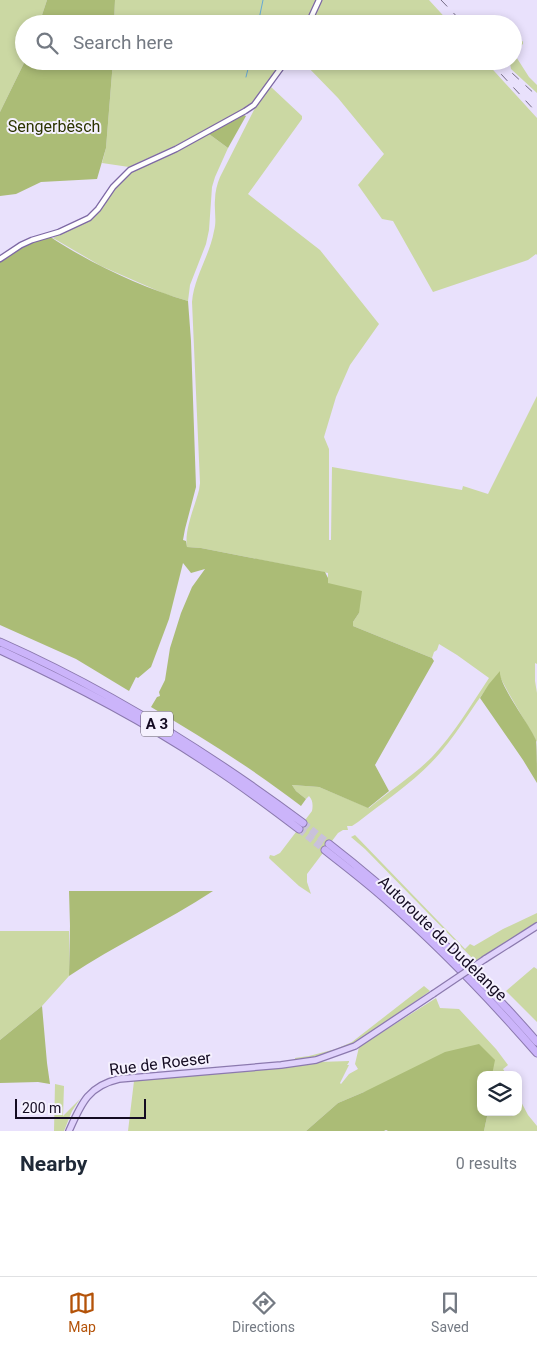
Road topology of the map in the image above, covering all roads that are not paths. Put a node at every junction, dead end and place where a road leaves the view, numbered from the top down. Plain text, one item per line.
1 (319, 0) edge
2 (312, 15) edge
3 (279, 70) edge
4 (0, 259) edge
5 (0, 642) edge
6 (0, 650) edge
7 (537, 926) edge
8 (537, 1042) edge
9 (537, 1052) edge
10 (69, 1131) edge

1 - 2 street
3 - 4 street
5 - 6 highway, A 3
7 - 10 main road, Rue de Roeser, bridge
8 - 9 highway, Autoroute de Dudelange

